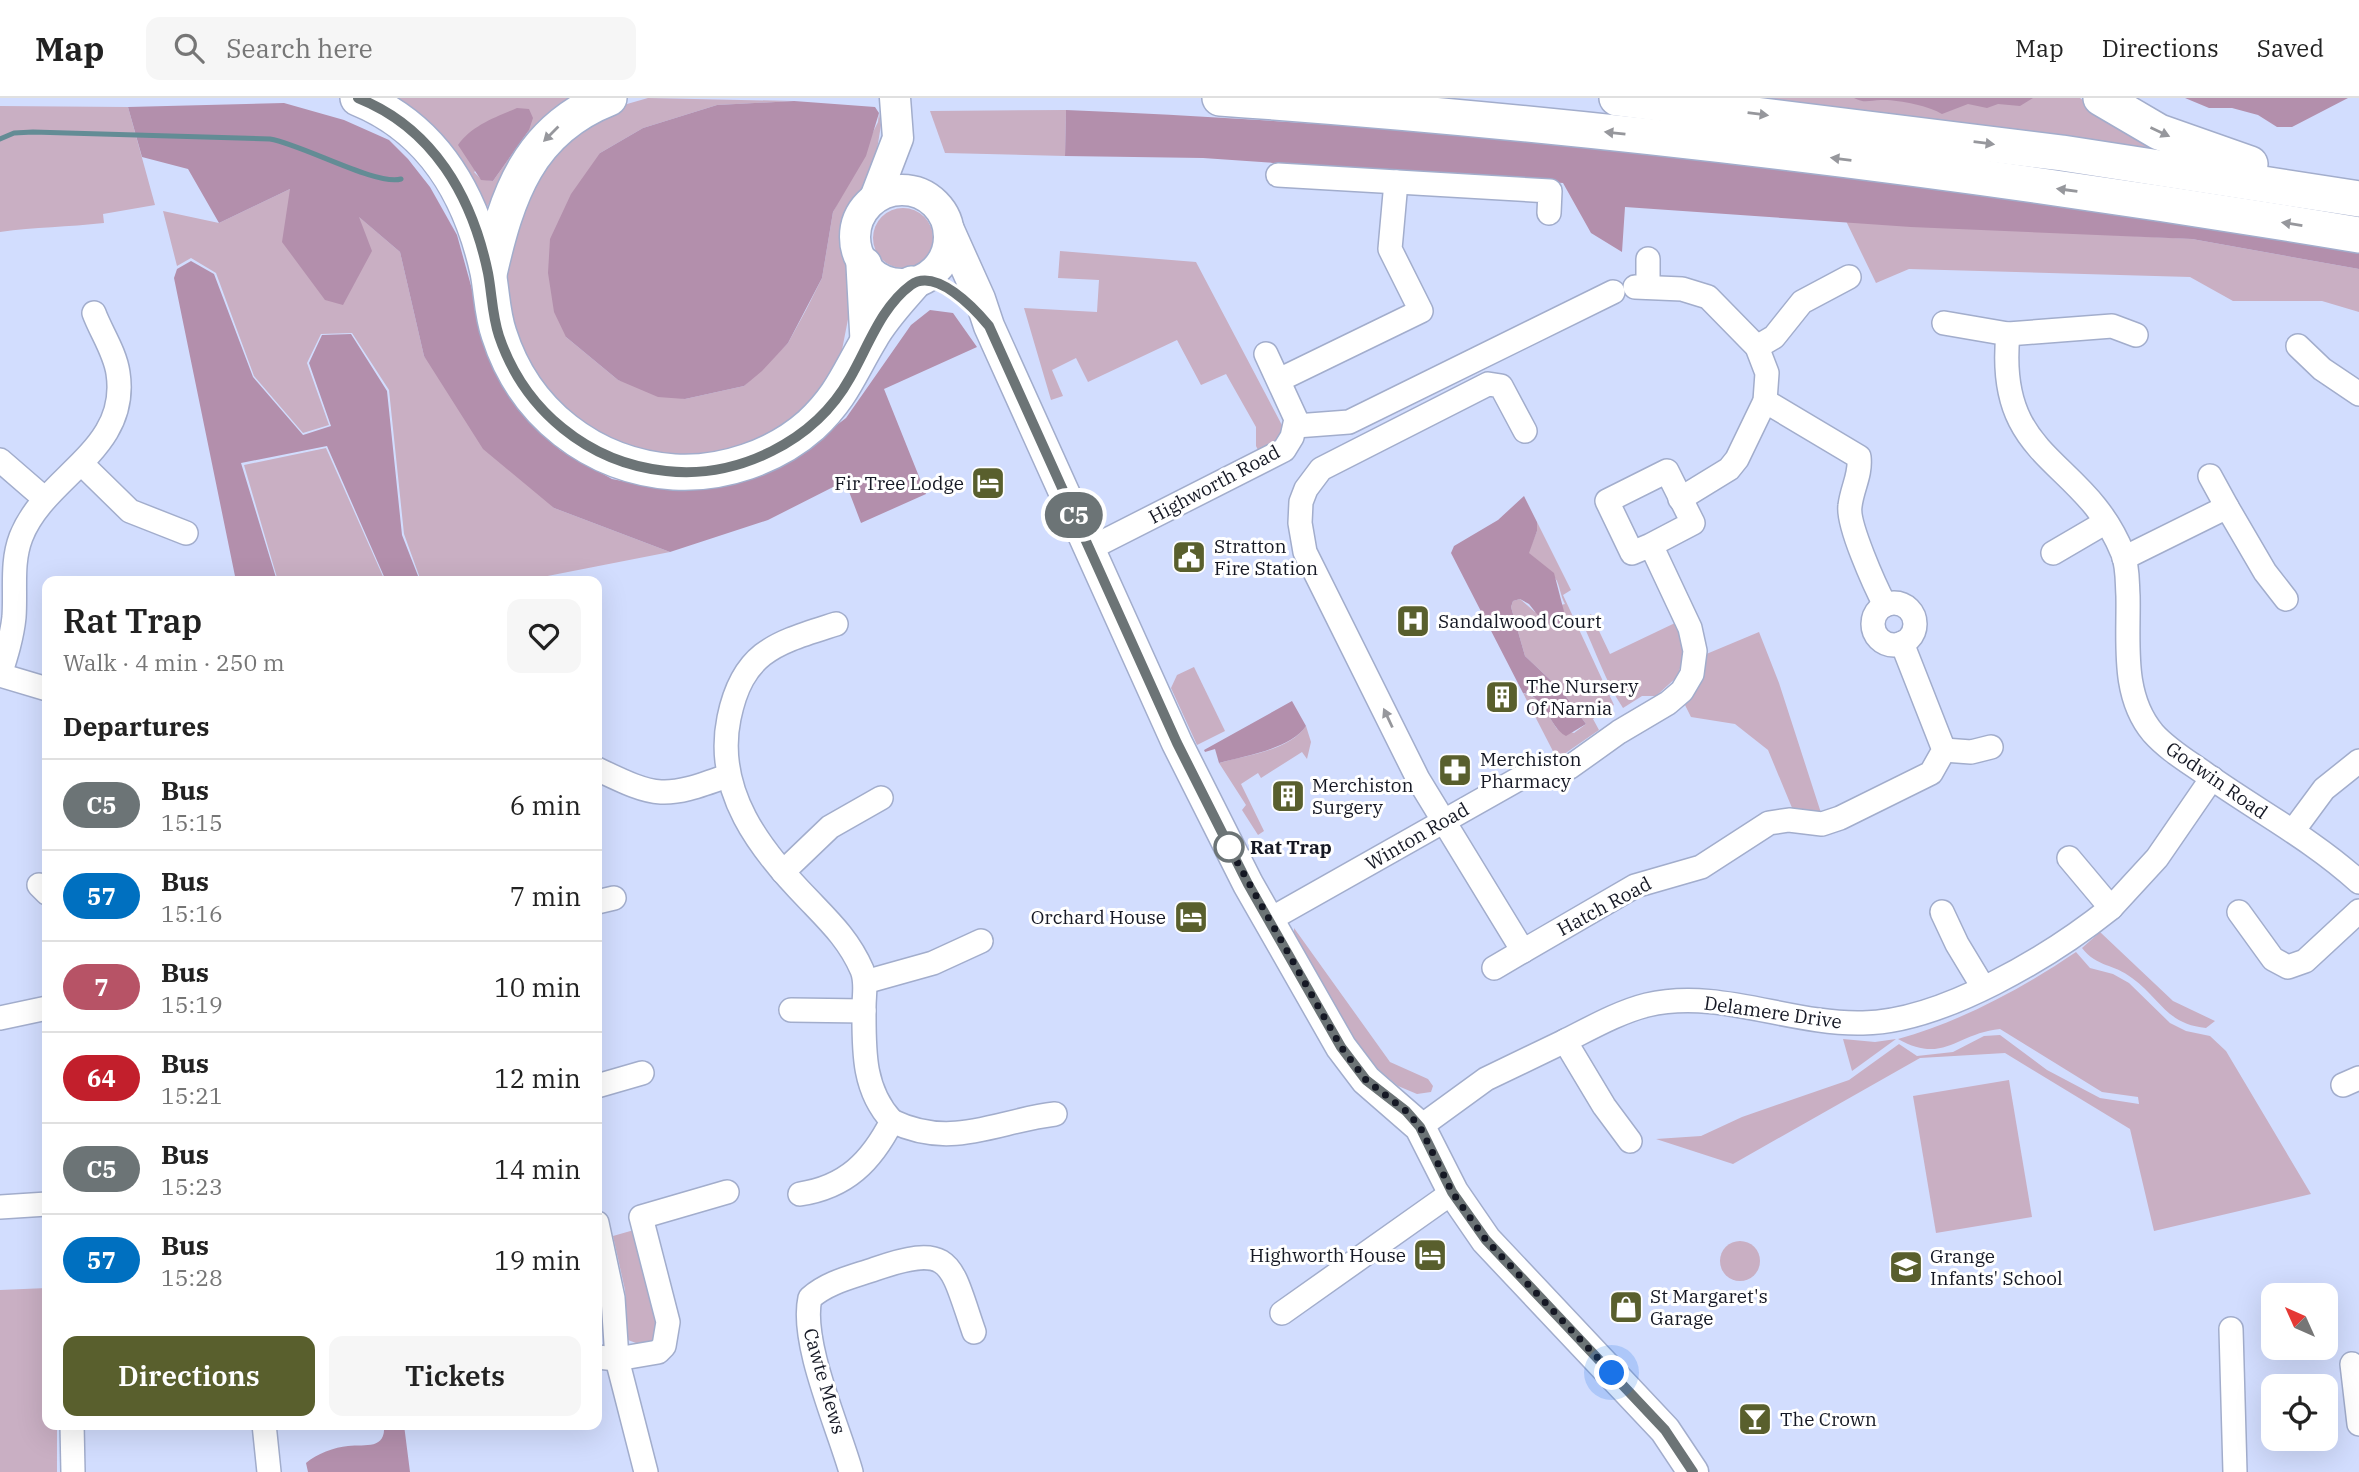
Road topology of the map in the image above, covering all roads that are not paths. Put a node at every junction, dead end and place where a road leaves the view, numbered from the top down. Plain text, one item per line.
1 (358, 98) edge
2 (609, 98) edge
3 (895, 98) edge
4 (1220, 98) edge
5 (1617, 98) edge
6 (2101, 98) edge
7 (898, 138) junction
8 (1278, 175) dead end
9 (1396, 182) junction
10 (876, 198) junction
11 (2357, 198) edge
12 (932, 200) junction
13 (1549, 214) dead end
14 (949, 230) junction
15 (2359, 234) edge
16 (1648, 259) dead end
17 (863, 265) junction
18 (488, 275) junction
19 (1849, 277) dead end
20 (917, 282) junction
21 (1632, 289) junction
22 (94, 313) dead end
23 (1944, 323) dead end
24 (989, 326) junction
25 (2008, 334) junction
26 (2136, 335) dead end
27 (868, 340) junction
28 (2298, 346) dead end
29 (1757, 347) junction
30 (1266, 354) dead end
31 (1279, 380) junction
32 (2359, 394) edge
33 (1765, 401) junction
34 (1297, 426) junction
35 (1525, 431) dead end
36 (0, 460) edge
37 (83, 465) junction
38 (2210, 476) dead end
39 (45, 499) junction
40 (1680, 499) junction
41 (2227, 507) junction
42 (2106, 522) junction
43 (186, 533) dead end
44 (1651, 545) junction
45 (1089, 549) junction
46 (2053, 553) dead end
47 (2124, 558) junction
48 (2286, 599) dead end
49 (836, 624) dead end
50 (0, 675) edge
51 (42, 688) edge
52 (1991, 747) dead end
53 (1944, 750) junction
54 (2359, 761) edge
55 (602, 771) edge
56 (727, 776) junction
57 (2212, 778) junction
58 (881, 798) dead end
59 (1443, 822) junction
60 (2293, 831) junction
61 (2069, 858) dead end
62 (783, 872) junction
63 (2359, 882) edge
64 (2110, 908) junction
65 (2359, 911) edge
66 (1942, 912) dead end
67 (2239, 912) dead end
68 (1269, 920) junction
69 (981, 941) dead end
70 (1523, 951) junction
71 (1494, 968) dead end
72 (865, 982) junction
73 (1983, 987) junction
74 (42, 1008) edge
75 (792, 1010) dead end
76 (864, 1011) junction
77 (0, 1018) edge
78 (1564, 1041) junction
79 (642, 1073) dead end
80 (602, 1085) edge
81 (1055, 1114) dead end
82 (892, 1121) junction
83 (1420, 1127) junction
84 (1630, 1141) dead end
85 (727, 1192) dead end
86 (1452, 1192) junction
87 (800, 1194) dead end
88 (42, 1204) edge
89 (0, 1207) edge
90 (602, 1246) edge
91 (1282, 1313) dead end
92 (2231, 1329) dead end
93 (974, 1332) dead end
94 (607, 1358) edge
95 (2352, 1364) dead end
96 (2359, 1424) edge
97 (72, 1430) edge
98 (265, 1430) edge
99 (74, 1472) edge
100 (270, 1472) edge
101 (646, 1472) edge
102 (851, 1472) edge
103 (1693, 1472) edge
104 (2235, 1472) edge

1 - 18 highway
2 -> 18 highway
3 - 7 main road
15 -> 4 highway
5 -> 11 highway
6 -> 11 highway
7 - 10 main road
7 - 12 main road
8 - 9 street
9 - 13 street
9 - 31 street
10 - 12 main road
10 - 17 main road
12 - 14 main road
14 - 20 main road
14 - 24 main road
16 - 21 street
17 - 20 main road
17 - 27 highway
18 - 27 highway
19 - 29 street
20 - 24 main road
20 - 27 highway
21 - 29 street
21 - 34 street
22 - 37 street
23 - 25 street
24 - 45 main road
25 - 26 street
25 - 42 street, Godwin Road
28 - 32 street
29 - 33 street
30 - 31 street, Highworth Road
31 - 34 street, Highworth Road
33 - 40 street
33 - 53 street
34 - 45 street, Highworth Road
59 -> 35 street
36 - 39 street
37 - 39 street
37 - 43 street
38 - 41 street
39 - 50 street
40 - 44 street
40 - 44 street
41 - 47 street
41 - 48 street
42 - 46 street
42 - 47 street, Godwin Road
44 - 59 street, Winton Road
45 - 68 main road
47 - 57 street, Godwin Road
49 - 56 street
50 - 51 street
52 - 53 street
53 - 70 street, Hatch Road
54 - 60 street
55 - 56 street
56 - 62 street
57 - 60 street, Godwin Road
57 - 64 street, Delamere Drive
58 - 62 street
59 - 68 street, Winton Road
59 - 70 street
60 - 63 street, Godwin Road
61 - 64 street
62 - 72 street
64 - 73 street, Delamere Drive
65 - 67 street
66 - 73 street
68 - 83 main road
69 - 72 street
70 - 71 street, Hatch Road
72 - 76 street
73 - 78 street, Delamere Drive
74 - 77 street
75 - 76 street
76 - 82 street
78 - 83 street, Delamere Drive
78 - 84 street
79 - 80 street
81 - 82 street
82 - 87 street
83 - 86 main road
85 - 94 street
86 - 91 street
86 - 103 main road
88 - 89 street
90 - 94 street
92 - 104 street
93 - 102 street, Cawte Mews
94 - 101 street
95 - 96 street
97 - 99 street
98 - 100 street

